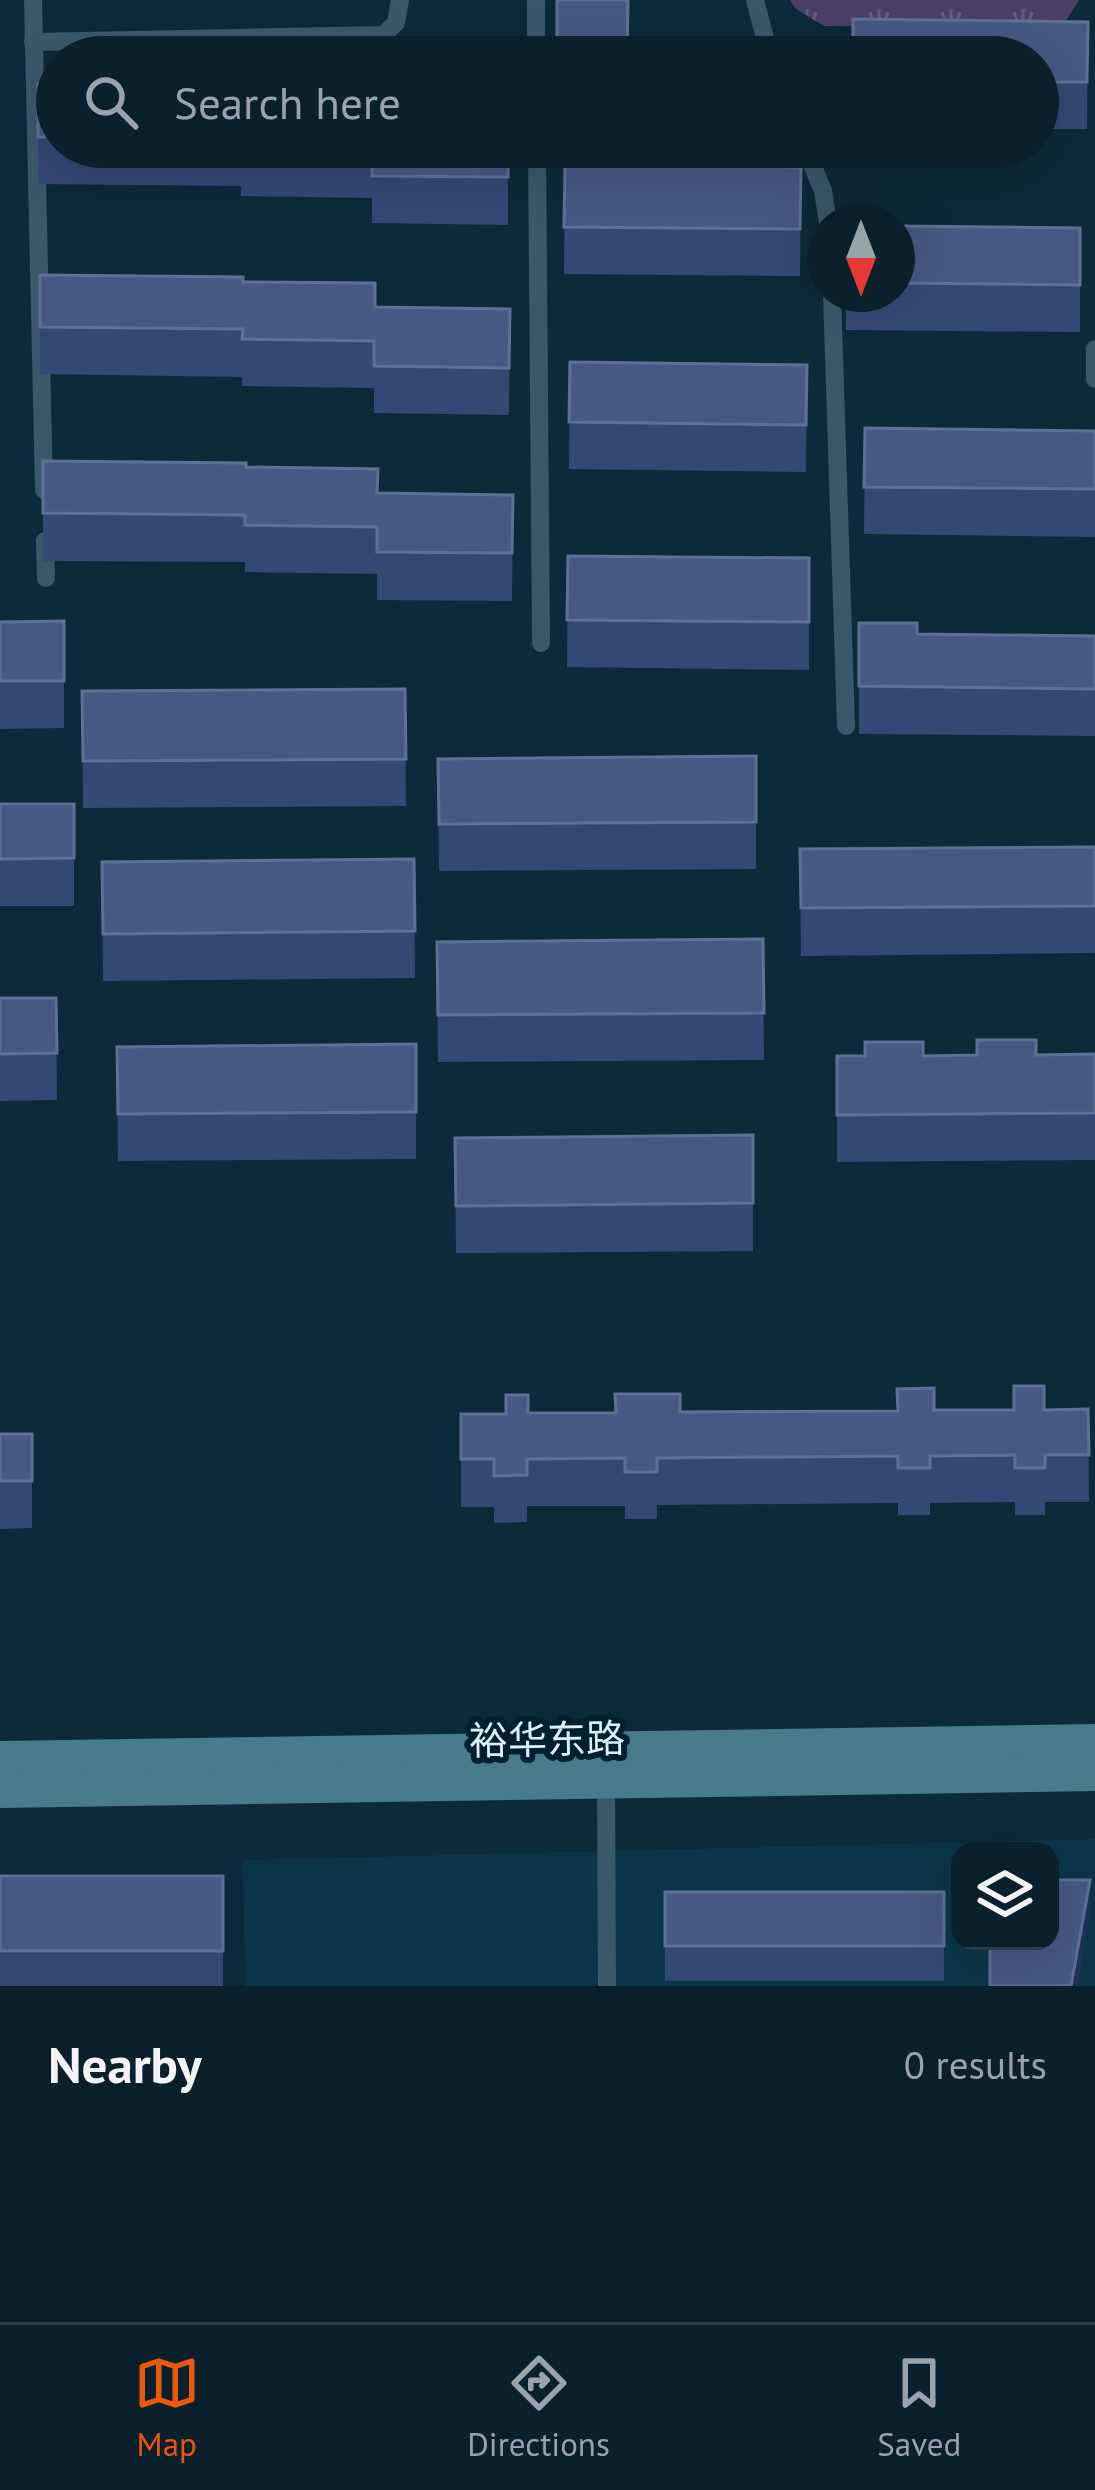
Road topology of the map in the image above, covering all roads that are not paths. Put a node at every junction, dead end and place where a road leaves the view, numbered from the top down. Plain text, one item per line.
1 (33, 0) edge
2 (400, 0) edge
3 (536, 0) edge
4 (755, 0) edge
5 (333, 36) edge
6 (536, 36) edge
7 (765, 36) edge
8 (33, 42) junction
9 (36, 42) edge
10 (36, 166) edge
11 (36, 168) edge
12 (537, 168) edge
13 (814, 168) edge
14 (825, 204) edge
15 (833, 312) edge
16 (1095, 349) edge
17 (1095, 380) edge
18 (46, 578) dead end
19 (541, 643) dead end
20 (846, 726) dead end
21 (1095, 1742) edge
22 (0, 1759) edge
23 (1095, 1773) edge
24 (606, 1780) junction
25 (0, 1790) edge
26 (607, 1986) edge

1 - 8 lane
2 - 5 lane
3 - 6 lane
4 - 7 lane
8 - 9 lane
8 - 10 lane
11 - 18 lane
12 - 19 lane
13 - 14 lane
15 - 20 lane
16 - 17 lane
21 - 22 street, 裕华东路
23 - 24 street, 裕华东路
24 - 25 street, 裕华东路
24 - 26 lane

